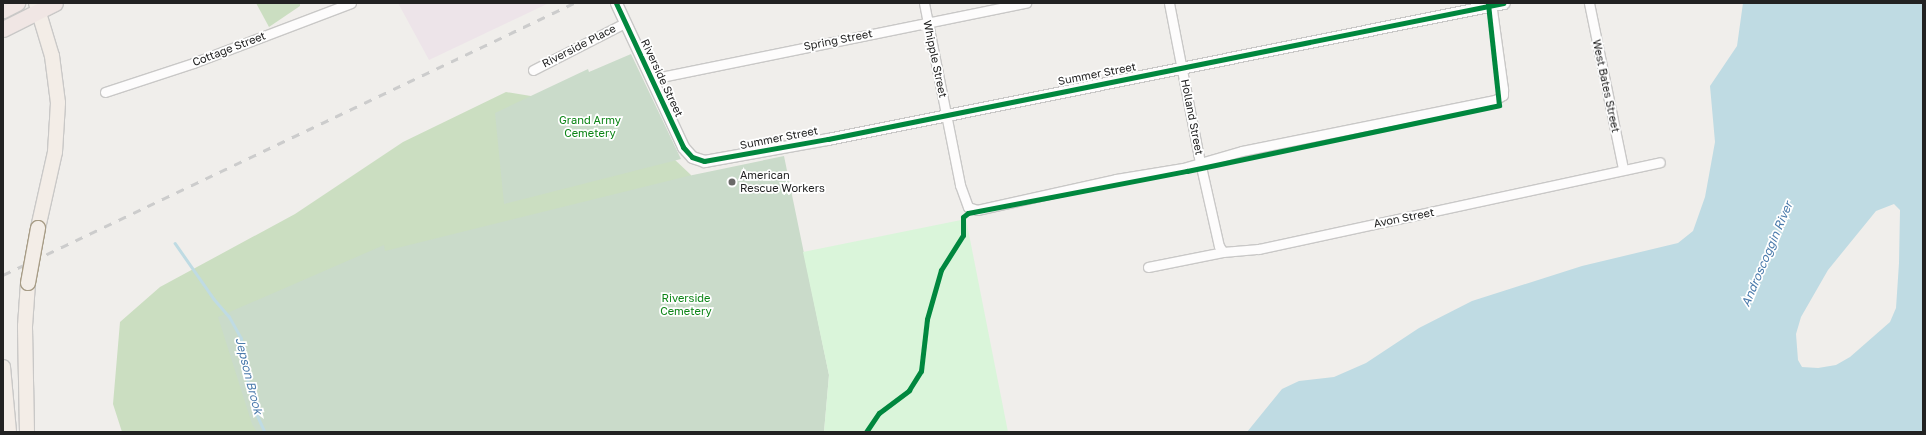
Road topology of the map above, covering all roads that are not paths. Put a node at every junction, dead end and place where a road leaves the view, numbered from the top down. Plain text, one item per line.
1 (16, 3) edge
2 (55, 3) edge
3 (351, 3) edge
4 (616, 3) edge
5 (924, 3) edge
6 (1026, 3) edge
7 (1169, 3) edge
8 (1589, 3) edge
9 (1495, 4) edge
10 (38, 7) edge
11 (3, 10) edge
12 (927, 22) junction
13 (625, 23) junction
14 (3, 30) edge
15 (1182, 67) junction
16 (533, 70) dead end
17 (651, 79) junction
18 (105, 92) dead end
19 (946, 115) junction
20 (695, 158) joint
21 (1200, 162) junction
22 (1660, 162) dead end
23 (1623, 169) junction
24 (1223, 252) junction
25 (1148, 267) dead end
26 (3, 367) edge
27 (9, 432) edge
28 (27, 432) edge

1 - 11 highway
2 - 10 highway
3 - 18 street, Cottage Street
4 - 13 street, Riverside Street
5 - 12 street, Whipple Street
6 - 12 street, Spring Street
7 - 15 street, Holland Street
8 - 23 street, West Bates Street
9 - 15 street, Summer Street
9 - 21 street
10 - 14 highway
10 - 28 main road, bridge
12 - 17 street, Spring Street
12 - 19 street, Whipple Street
13 - 16 street, Riverside Place
13 - 17 street, Riverside Street
15 - 19 street, Summer Street
15 - 21 street, Holland Street
17 - 20 street, Riverside Street
19 - 20 street, Summer Street
19 - 21 street, Whipple Street
21 - 24 street, Holland Street
22 - 23 street, Avon Street
23 - 24 street, Avon Street
24 - 25 street, Avon Street
26 - 27 main road

